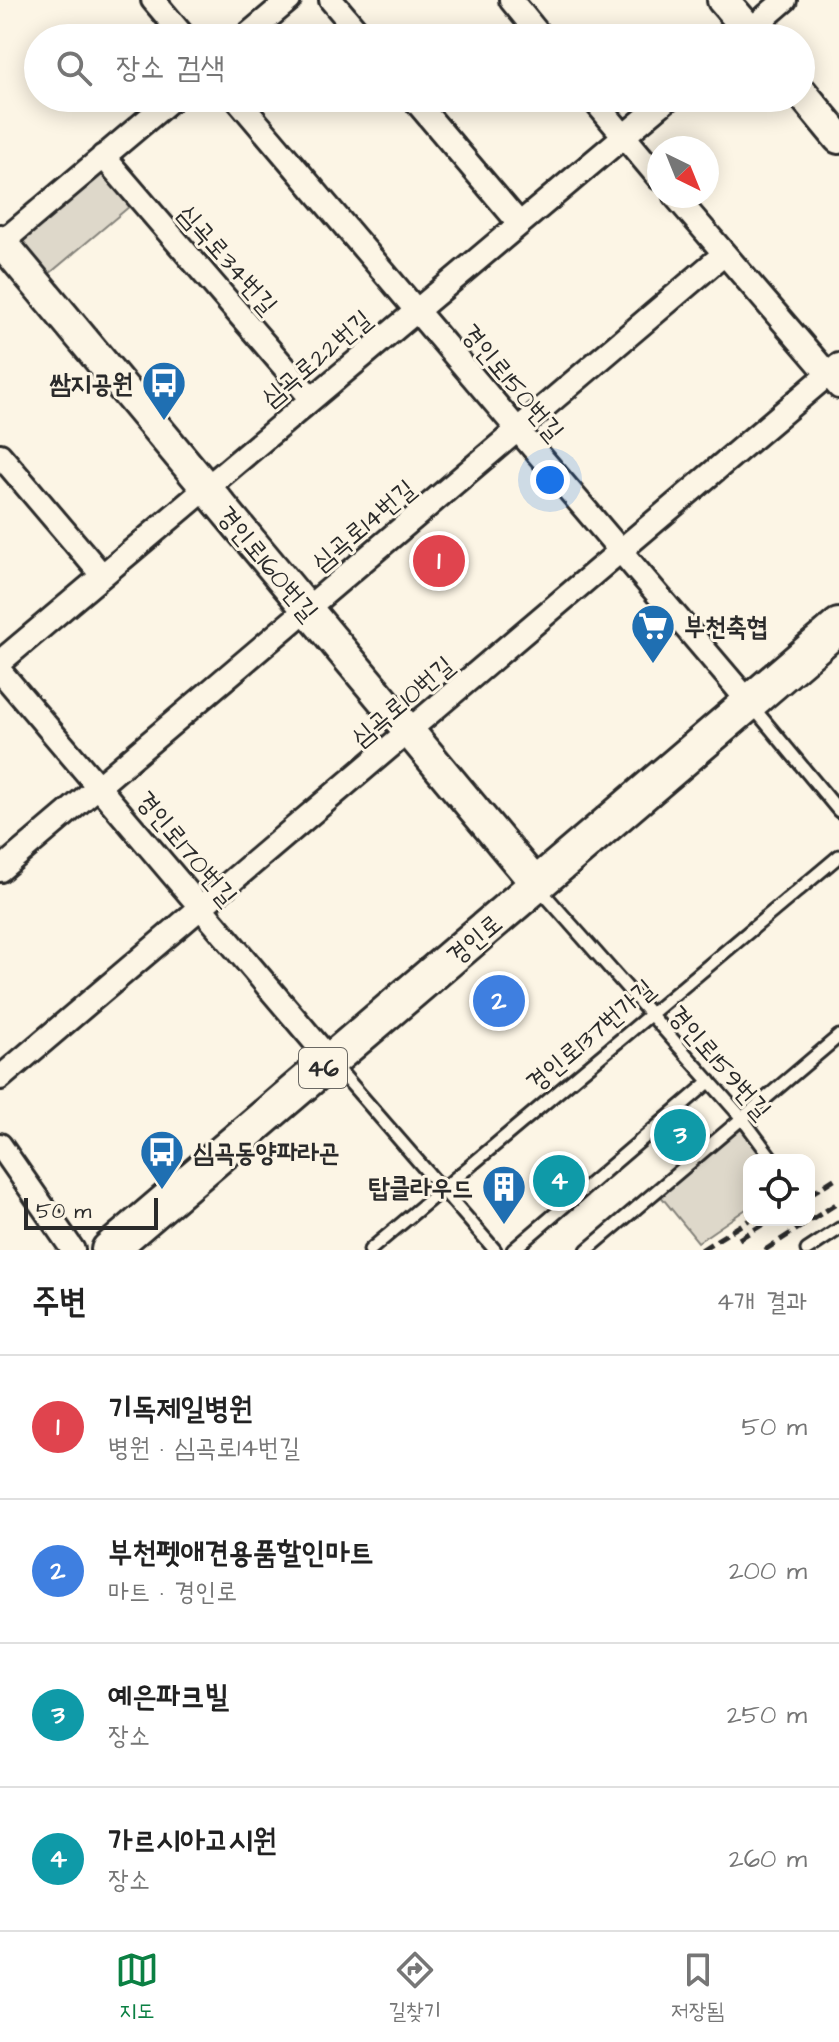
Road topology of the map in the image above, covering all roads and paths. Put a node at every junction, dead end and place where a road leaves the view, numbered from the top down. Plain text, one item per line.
1 (153, 0) edge
2 (289, 0) edge
3 (331, 0) edge
4 (511, 0) edge
5 (723, 0) edge
6 (785, 0) edge
7 (173, 24) edge
8 (261, 24) edge
9 (351, 24) edge
10 (531, 24) edge
11 (740, 24) edge
12 (761, 24) edge
13 (815, 109) edge
14 (156, 112) edge
15 (248, 112) edge
16 (425, 112) edge
17 (603, 112) edge
18 (652, 112) edge
19 (623, 136) junction
20 (839, 138) edge
21 (103, 156) junction
22 (647, 164) edge
23 (685, 208) edge
24 (519, 223) junction
25 (1, 242) edge
26 (724, 254) junction
27 (416, 310) junction
28 (835, 375) edge
29 (311, 398) junction
30 (518, 431) junction
31 (0, 455) edge
32 (205, 487) junction
33 (621, 552) junction
34 (102, 575) junction
35 (307, 609) junction
36 (839, 626) edge
37 (0, 662) edge
38 (0, 671) edge
39 (749, 702) junction
40 (409, 732) junction
41 (98, 787) junction
42 (839, 811) edge
43 (839, 856) edge
44 (0, 870) edge
45 (537, 885) junction
46 (200, 907) junction
47 (650, 1014) junction
48 (839, 1036) edge
49 (331, 1061) junction
50 (0, 1078) edge
51 (710, 1081) junction
52 (742, 1118) junction
53 (0, 1145) edge
54 (769, 1154) edge
55 (441, 1188) junction
56 (839, 1229) edge
57 (73, 1250) edge
58 (109, 1250) edge
59 (370, 1250) edge
60 (495, 1250) edge
61 (513, 1250) edge
62 (587, 1250) edge
63 (807, 1250) edge

1 - 7 street
2 - 8 street
3 - 9 street
4 - 10 street
5 - 11 street
6 - 12 street
13 - 20 street
14 - 21 street
15 - 27 street, 경인로150번길
16 - 24 street
17 - 19 street
18 - 19 street, 심곡로22번길
19 - 22 street
19 - 24 street, 심곡로22번길
21 - 25 street
21 - 29 street, 심곡로34번길
23 - 26 street
24 - 27 street, 심곡로22번길
25 - 32 street, 경인로160번길
26 - 28 street
26 - 30 street, 심곡로14번길
27 - 29 street, 심곡로22번길
27 - 30 street, 경인로150번길
28 - 33 street, 심곡로10번길
29 - 32 street, 심곡로22번길
30 - 33 street, 경인로150번길
30 - 35 street, 심곡로14번길
31 - 34 street
32 - 34 street, 심곡로22번길
32 - 35 street, 경인로160번길
33 - 39 street, 경인로150번길
33 - 40 street, 심곡로10번길
34 - 37 street, 심곡로22번길
35 - 40 street, 경인로160번길
35 - 41 street, 심곡로14번길
36 - 39 main road, 경인로 / 46
38 - 41 street, 경인로170번길
39 - 42 lane
39 - 45 main road, 경인로 / 46
40 - 45 street, 경인로160번길
40 - 46 street, 심곡로10번길
41 - 44 street, 심곡로14번길
41 - 46 street, 경인로170번길
43 - 47 lane, 경인로137번가길
45 - 47 lane, 경인로159번길
45 - 49 main road, 경인로 / 46
46 - 49 street, 경인로170번길
46 - 50 street, 심곡로10번길
47 - 51 lane, 경인로159번길
47 - 55 lane, 경인로137번가길
48 - 52 lane
49 - 55 lane
49 - 58 main road, 경인로 / 46
51 - 52 lane, 경인로159번길
51 - 61 lane
52 - 54 lane, 경인로159번길
52 - 62 lane
53 - 57 street
55 - 59 lane, 경인로137번가길
55 - 60 lane
56 - 63 lane

